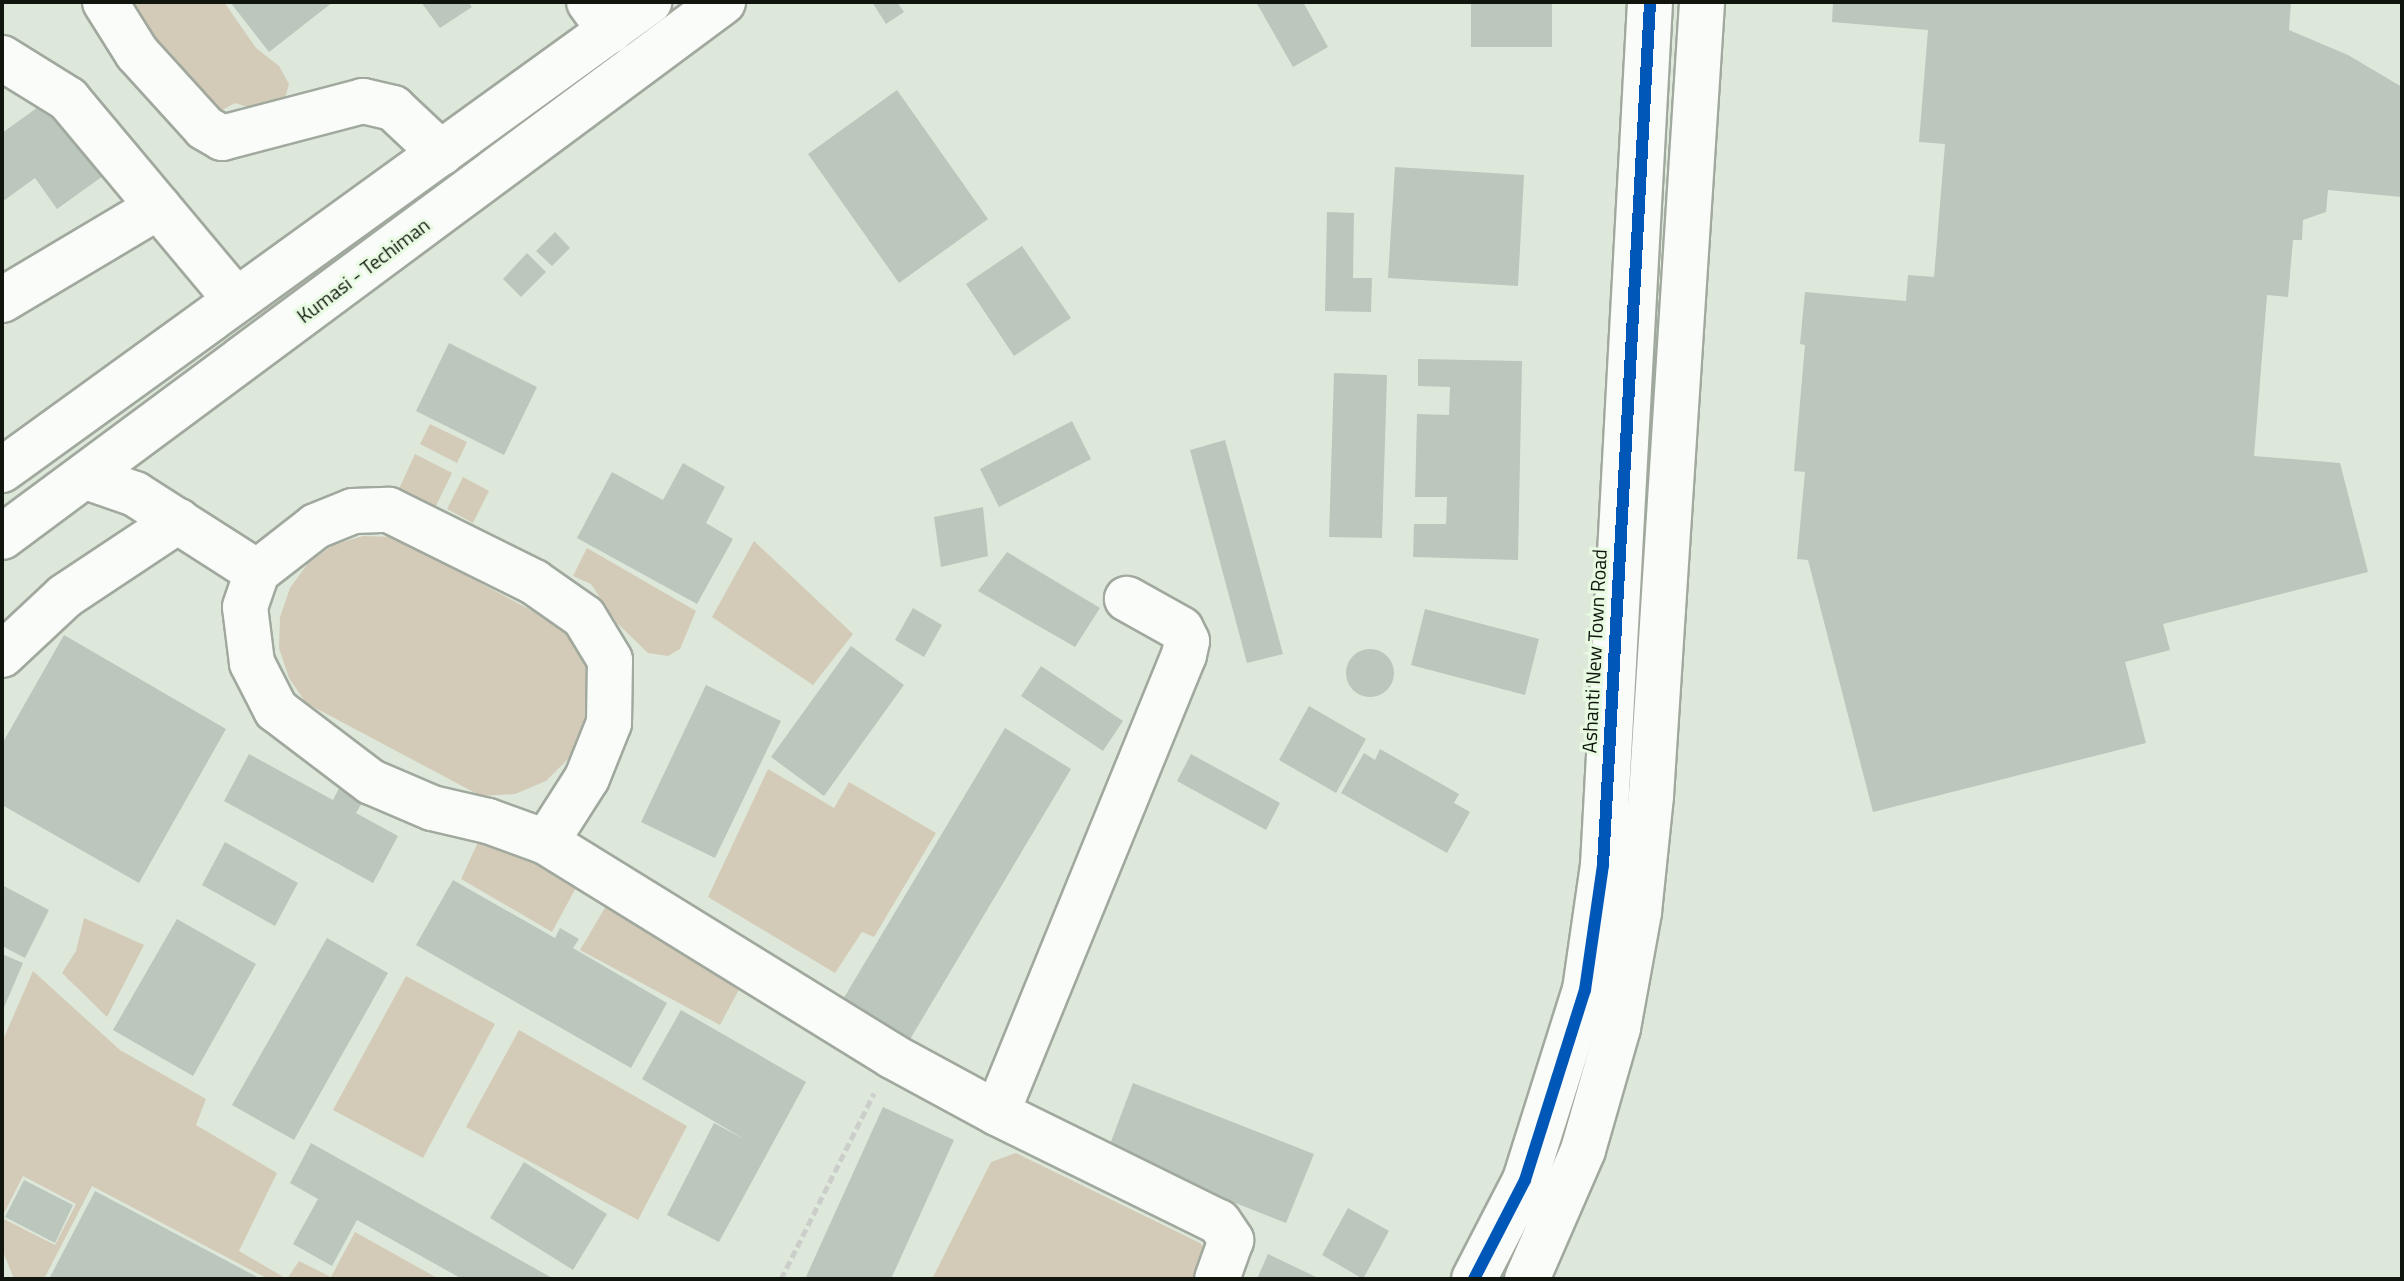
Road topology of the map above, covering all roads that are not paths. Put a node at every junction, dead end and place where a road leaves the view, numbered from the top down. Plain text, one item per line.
1 (105, 2) edge
2 (649, 2) edge
3 (723, 2) edge
4 (1650, 2) edge
5 (1702, 2) edge
6 (599, 17) edge
7 (2, 58) edge
8 (441, 153) junction
9 (158, 207) junction
10 (235, 299) junction
11 (2, 300) edge
12 (2, 470) edge
13 (86, 477) junction
14 (178, 521) junction
15 (2, 537) edge
16 (257, 572) junction
17 (1127, 599) dead end
18 (2, 655) edge
19 (546, 842) junction
20 (997, 1113) junction
21 (1550, 1229) junction
22 (1217, 1279) edge
23 (1474, 1279) edge
24 (1527, 1279) edge
25 (1560, 1279) edge

1 - 8 street
2 - 6 street
3 - 13 street, Kumasi - Techiman
4 - 23 street, Ashanti New Town Road
5 - 21 street
6 - 8 street
7 - 9 street
8 - 10 street
9 - 10 street
9 - 11 street
10 - 12 street
13 - 14 street
13 - 15 street, Kumasi - Techiman
14 - 16 street
14 - 18 street
16 - 19 street
16 - 19 street
17 - 20 street
19 - 20 street
20 - 22 street
21 - 24 street
21 - 25 street

